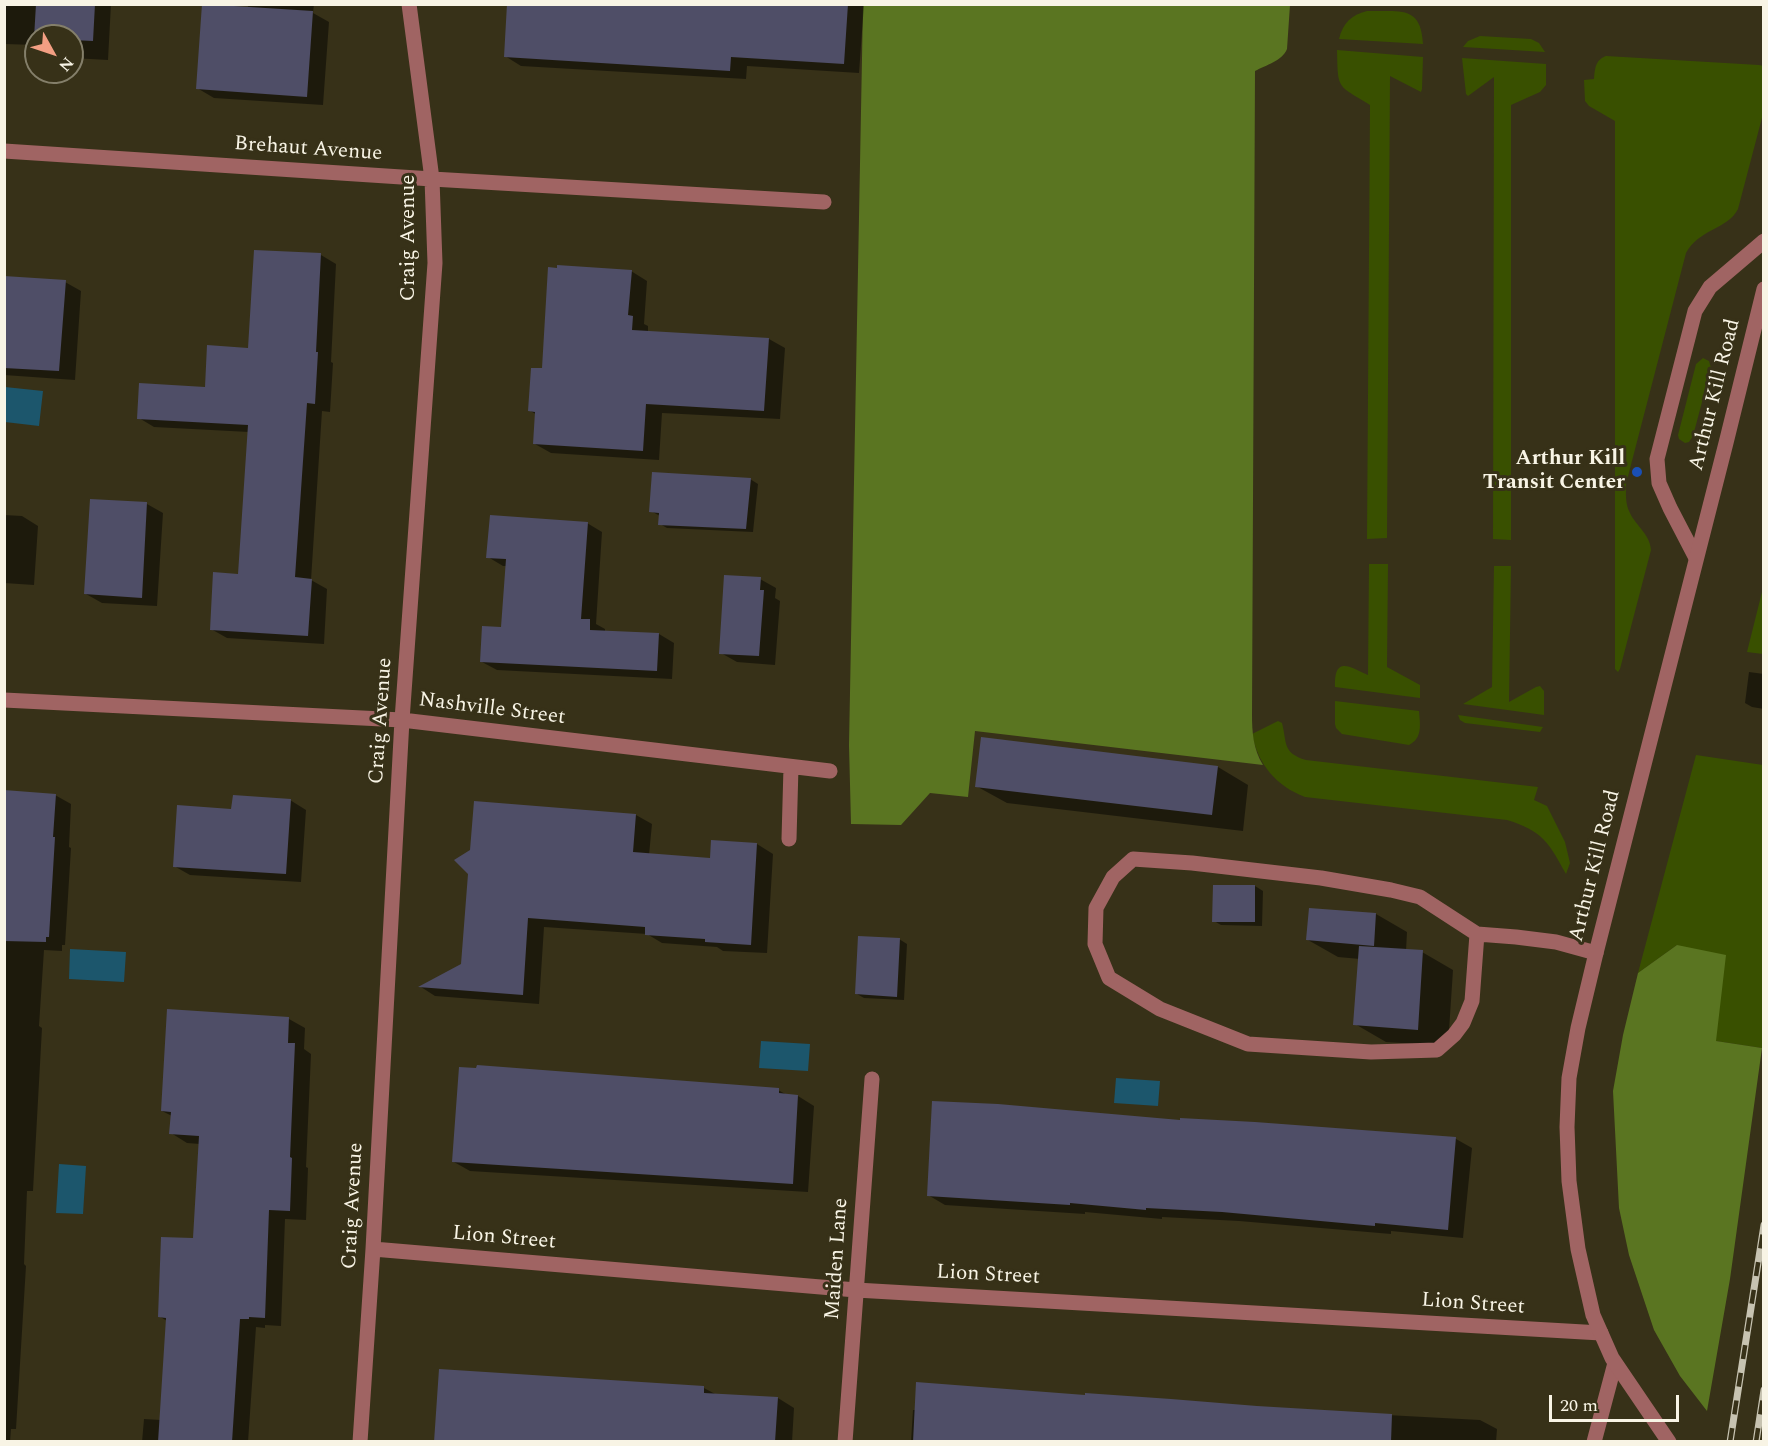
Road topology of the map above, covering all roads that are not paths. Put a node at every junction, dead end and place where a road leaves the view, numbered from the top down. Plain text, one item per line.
1 (409, 4) edge
2 (4, 151) edge
3 (432, 179) junction
4 (824, 202) dead end
5 (1764, 241) edge
6 (1764, 289) edge
7 (1696, 558) junction
8 (4, 700) edge
9 (402, 720) junction
10 (791, 767) junction
11 (830, 771) dead end
12 (789, 839) dead end
13 (1477, 934) junction
14 (1596, 952) junction
15 (872, 1079) dead end
16 (373, 1249) junction
17 (856, 1290) junction
18 (1602, 1334) junction
19 (1615, 1363) junction
20 (360, 1442) edge
21 (845, 1442) edge
22 (1594, 1442) edge
23 (1669, 1442) edge

1 - 3 street, Craig Avenue
2 - 3 street, Brehaut Avenue
3 - 4 street, Brehaut Avenue
3 - 9 street, Craig Avenue
5 - 7 street
6 - 7 street, Arthur Kill Road
7 - 14 street, Arthur Kill Road
8 - 9 street, Nashville Street
9 - 10 street, Nashville Street
9 - 16 street, Craig Avenue
10 - 11 street, Nashville Street
10 - 12 street
13 - 13 street
13 - 14 street
14 - 18 street, Arthur Kill Road
15 - 17 street, Maiden Lane
16 - 17 street, Lion Street
16 - 20 street, Craig Avenue
17 - 18 street, Lion Street
17 - 21 street, Maiden Lane
18 - 19 street, Arthur Kill Road
19 - 22 street
19 - 23 street, Arthur Kill Road

